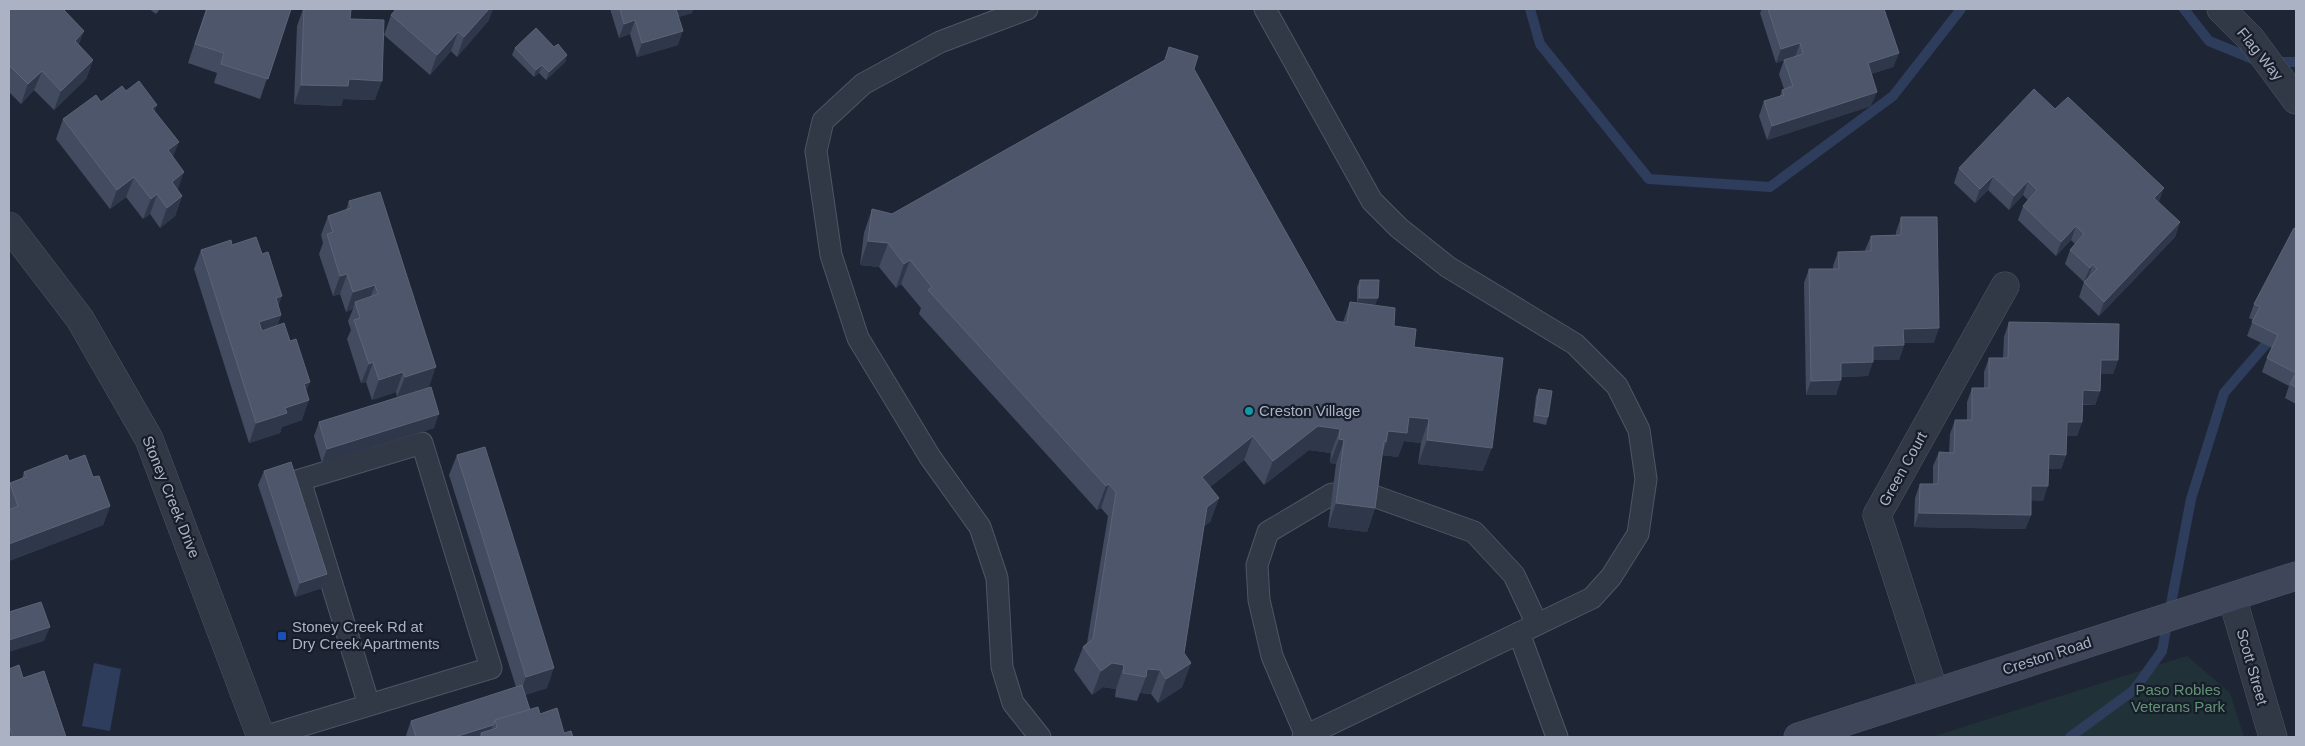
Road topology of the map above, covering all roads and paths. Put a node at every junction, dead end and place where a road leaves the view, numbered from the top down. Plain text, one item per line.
1 (1027, 9) edge
2 (1265, 9) edge
3 (2221, 9) edge
4 (2296, 100) edge
5 (9, 226) edge
6 (2005, 286) dead end
7 (1332, 494) dead end
8 (1371, 495) edge
9 (2296, 576) edge
10 (2232, 597) junction
11 (1528, 628) junction
12 (1934, 692) junction
13 (369, 705) junction
14 (263, 737) edge
15 (1040, 737) edge
16 (1305, 737) edge
17 (1557, 737) edge
18 (1798, 737) edge
19 (2273, 737) edge

1 - 15 lane
2 - 11 lane
3 - 4 street, Flag Way
5 - 14 street, Stoney Creek Drive
6 - 12 street, Green Court
7 - 16 lane
8 - 11 lane
9 - 10 main road, Creston Road
10 - 12 main road, Creston Road
10 - 19 street, Scott Street
11 - 16 lane
11 - 17 lane
12 - 18 main road, Creston Road
13 - 13 lane
13 - 14 lane

